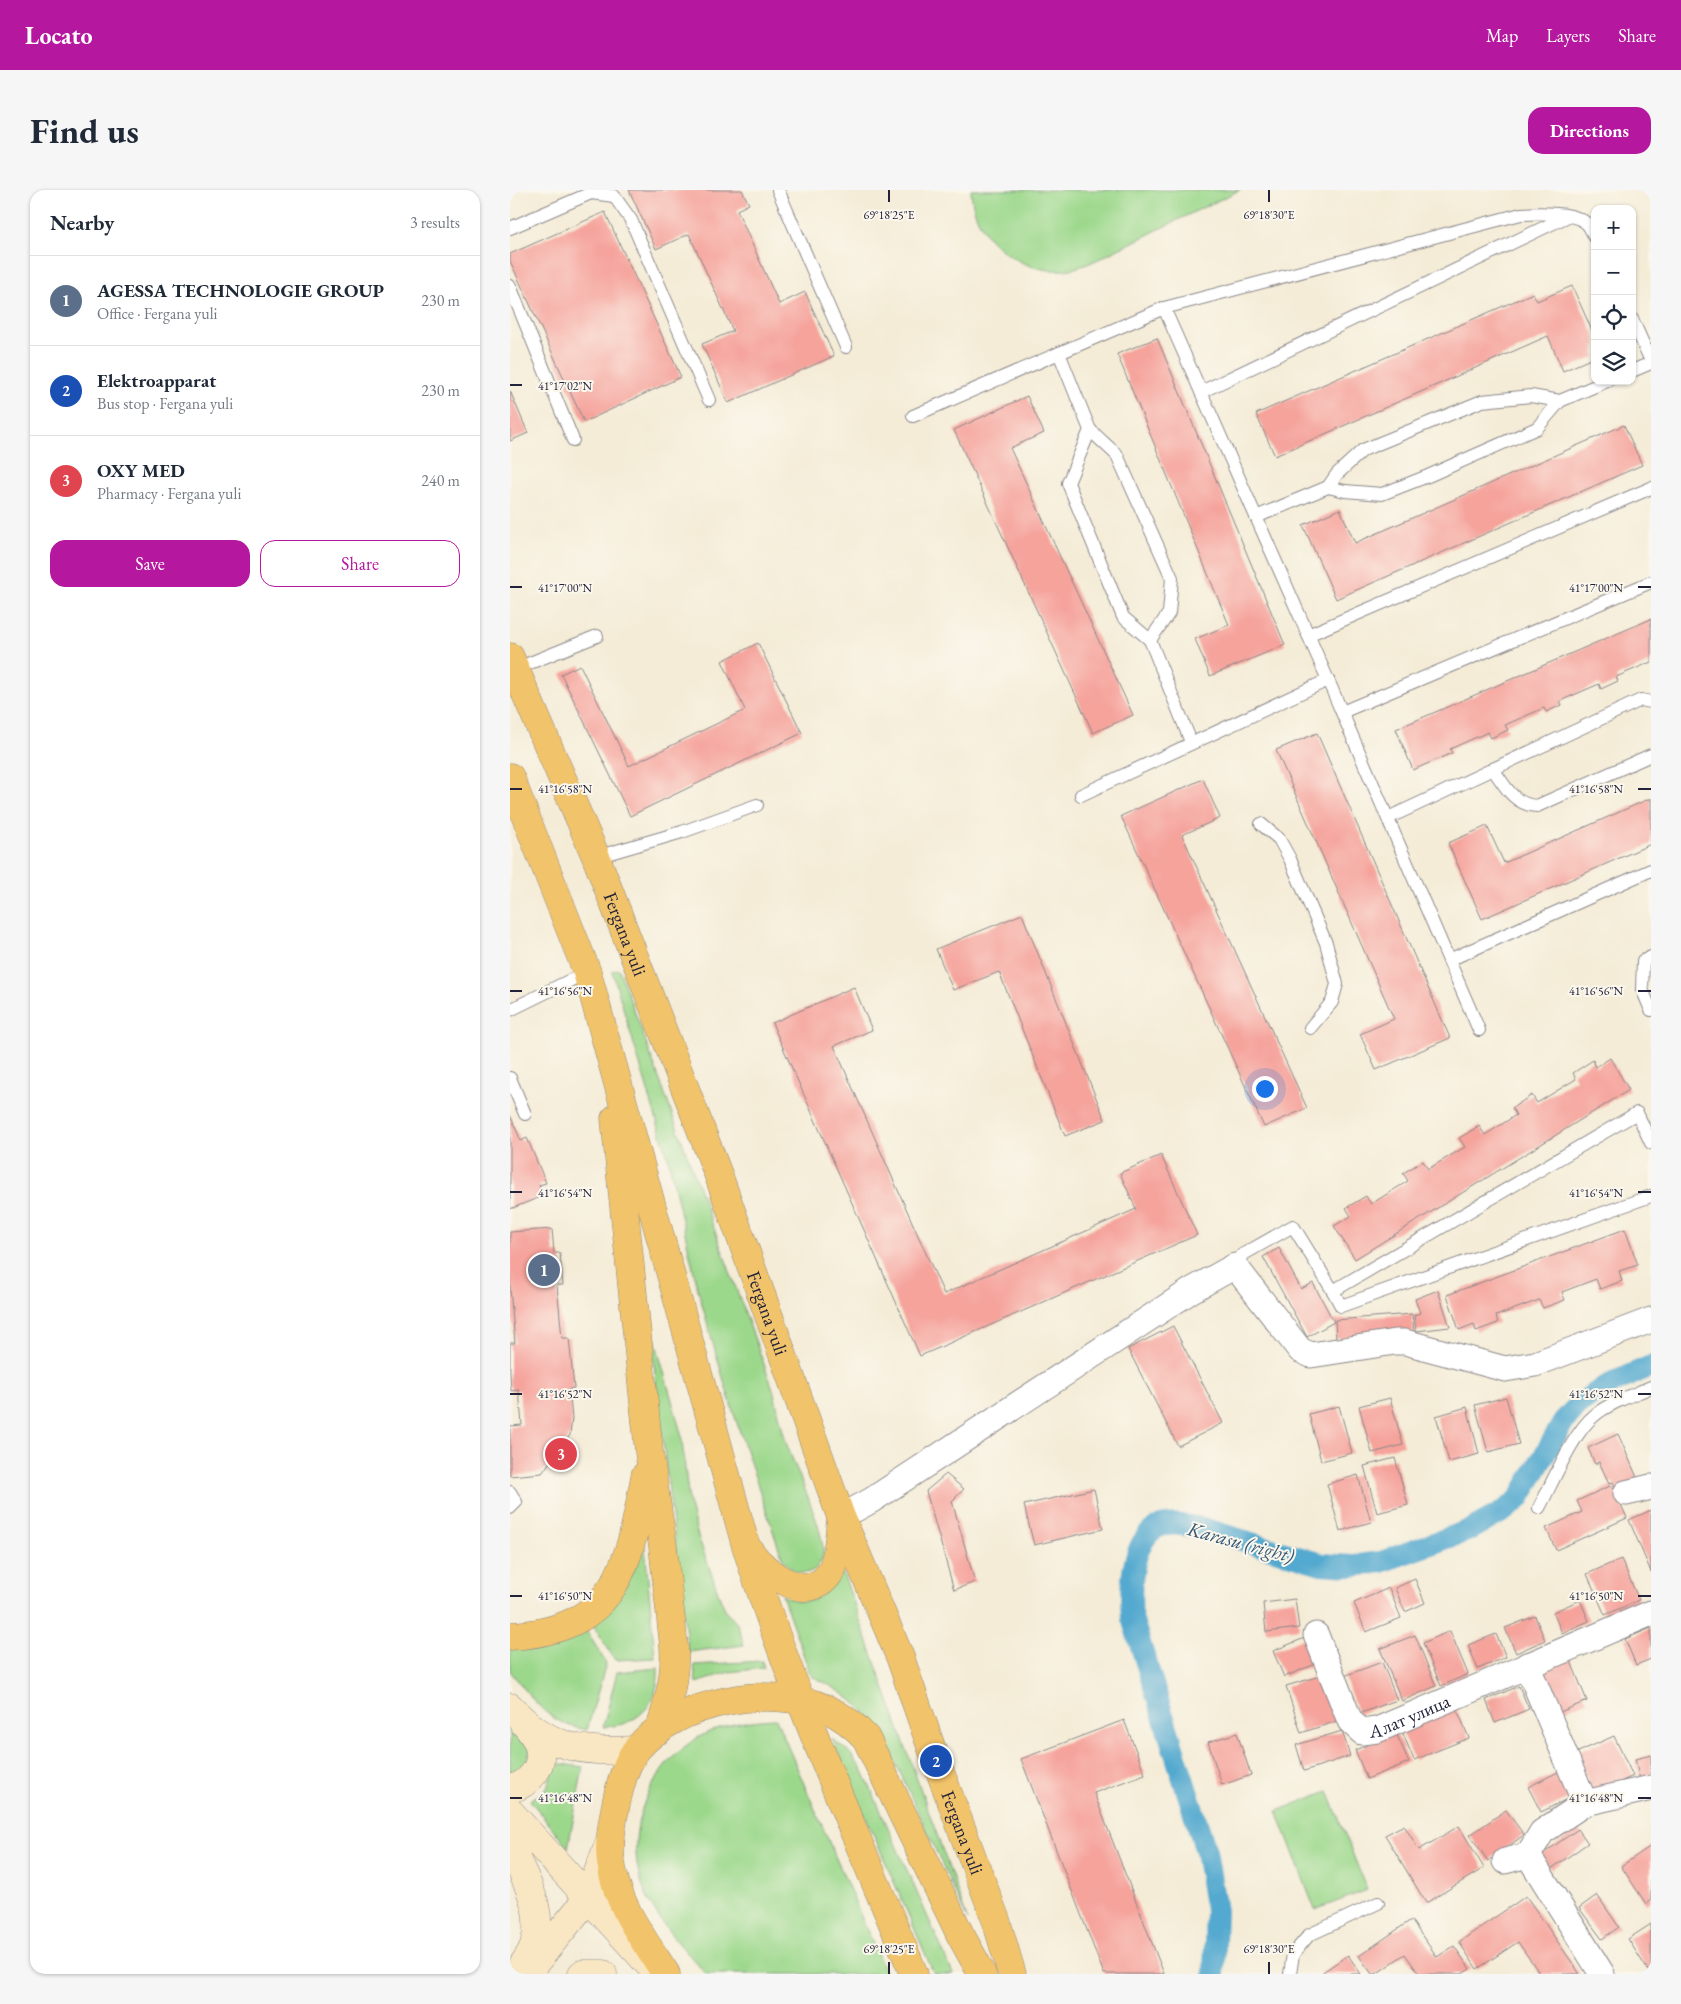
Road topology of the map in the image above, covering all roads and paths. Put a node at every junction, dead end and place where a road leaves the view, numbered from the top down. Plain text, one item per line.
1 (778, 190) edge
2 (593, 192) edge
3 (1568, 216) junction
4 (510, 228) edge
5 (1591, 230) edge
6 (510, 286) edge
7 (1164, 308) junction
8 (1636, 328) edge
9 (846, 347) dead end
10 (1059, 354) junction
11 (1651, 362) edge
12 (1636, 368) edge
13 (1598, 385) edge
14 (1201, 392) junction
15 (710, 400) dead end
16 (1560, 401) junction
17 (913, 416) dead end
18 (1090, 430) junction
19 (573, 440) dead end
20 (1328, 487) junction
21 (1651, 488) edge
22 (1256, 516) junction
23 (1651, 582) edge
24 (1308, 634) junction
25 (597, 636) dead end
26 (1150, 640) junction
27 (513, 663) edge
28 (1328, 680) junction
29 (1651, 702) edge
30 (1342, 712) junction
31 (1191, 742) junction
32 (1651, 755) edge
33 (1493, 768) junction
34 (512, 788) edge
35 (1082, 795) dead end
36 (757, 805) dead end
37 (1388, 818) junction
38 (1261, 824) dead end
39 (596, 858) junction
40 (1651, 870) edge
41 (1651, 957) edge
42 (1449, 960) junction
43 (586, 972) junction
44 (510, 1010) edge
45 (1651, 1010) edge
46 (1310, 1028) dead end
47 (1479, 1030) dead end
48 (606, 1039) junction
49 (510, 1078) edge
50 (525, 1114) dead end
51 (1651, 1143) edge
52 (1651, 1196) edge
53 (1235, 1266) junction
54 (1333, 1291) junction
55 (1651, 1320) edge
56 (1651, 1387) edge
57 (649, 1452) junction
58 (1651, 1487) edge
59 (510, 1492) edge
60 (1626, 1493) dead end
61 (510, 1508) edge
62 (1539, 1508) dead end
63 (841, 1516) junction
64 (744, 1543) junction
65 (1651, 1613) edge
66 (1316, 1635) dead end
67 (510, 1636) edge
68 (1527, 1665) junction
69 (800, 1701) junction
70 (516, 1714) edge
71 (659, 1730) junction
72 (636, 1750) junction
73 (1651, 1788) edge
74 (510, 1789) edge
75 (1586, 1803) junction
76 (510, 1812) edge
77 (610, 1841) junction
78 (510, 1845) edge
79 (1528, 1855) junction
80 (1505, 1862) dead end
81 (588, 1898) junction
82 (1378, 1902) dead end
83 (519, 1974) edge
84 (526, 1974) edge
85 (582, 1974) edge
86 (603, 1974) edge
87 (658, 1974) edge
88 (666, 1974) edge
89 (914, 1974) edge
90 (982, 1974) edge
91 (1012, 1974) edge
92 (1290, 1974) edge
93 (1602, 1974) edge

1 - 9 lane
2 - 4 lane
2 - 15 lane
3 - 5 lane
3 - 7 lane
3 - 14 lane
6 - 19 lane
7 - 10 lane
7 - 14 lane
8 - 11 lane
10 - 17 lane
10 - 18 lane
11 - 12 lane
13 - 16 lane
14 - 22 lane
16 - 20 lane
16 - 20 lane
18 - 26 lane
18 - 26 lane
20 - 22 lane
21 - 24 lane
22 - 24 lane
23 - 30 lane
24 - 28 lane
25 - 27 lane
26 - 31 lane
27 - 39 main road, Fergana yuli
28 - 30 lane
28 - 31 lane
29 - 33 lane
30 - 37 lane
31 - 35 lane
32 - 33 lane
33 - 37 lane
34 - 43 main road
36 - 39 lane
37 - 42 lane
38 - 46 lane
39 - 63 main road, Fergana yuli
40 - 42 lane
41 - 45 lane
42 - 47 lane
43 - 44 lane
43 - 48 main road
48 - 57 main road
48 - 64 main road
49 - 50 lane
51 - 54 lane
52 - 54 lane
53 - 54 lane
53 - 55 street
53 - 63 street
56 - 62 lane
57 - 67 main road
57 - 71 main road
58 - 60 street
59 - 61 lane
63 - 64 main road
63 - 91 main road, Fergana yuli
64 - 69 main road
65 - 68 street, Алат улица
66 - 68 street, Алат улица
68 - 75 street
69 - 71 main road
69 - 89 main road
69 - 90 main road
70 - 72 main road
70 - 74 main road
71 - 72 main road
72 - 77 main road
73 - 75 street
75 - 79 street
76 - 81 main road
77 - 81 main road
77 - 88 main road
78 - 83 main road
79 - 80 street
79 - 93 street
81 - 84 main road
81 - 87 main road
82 - 92 lane
85 - 86 main road

